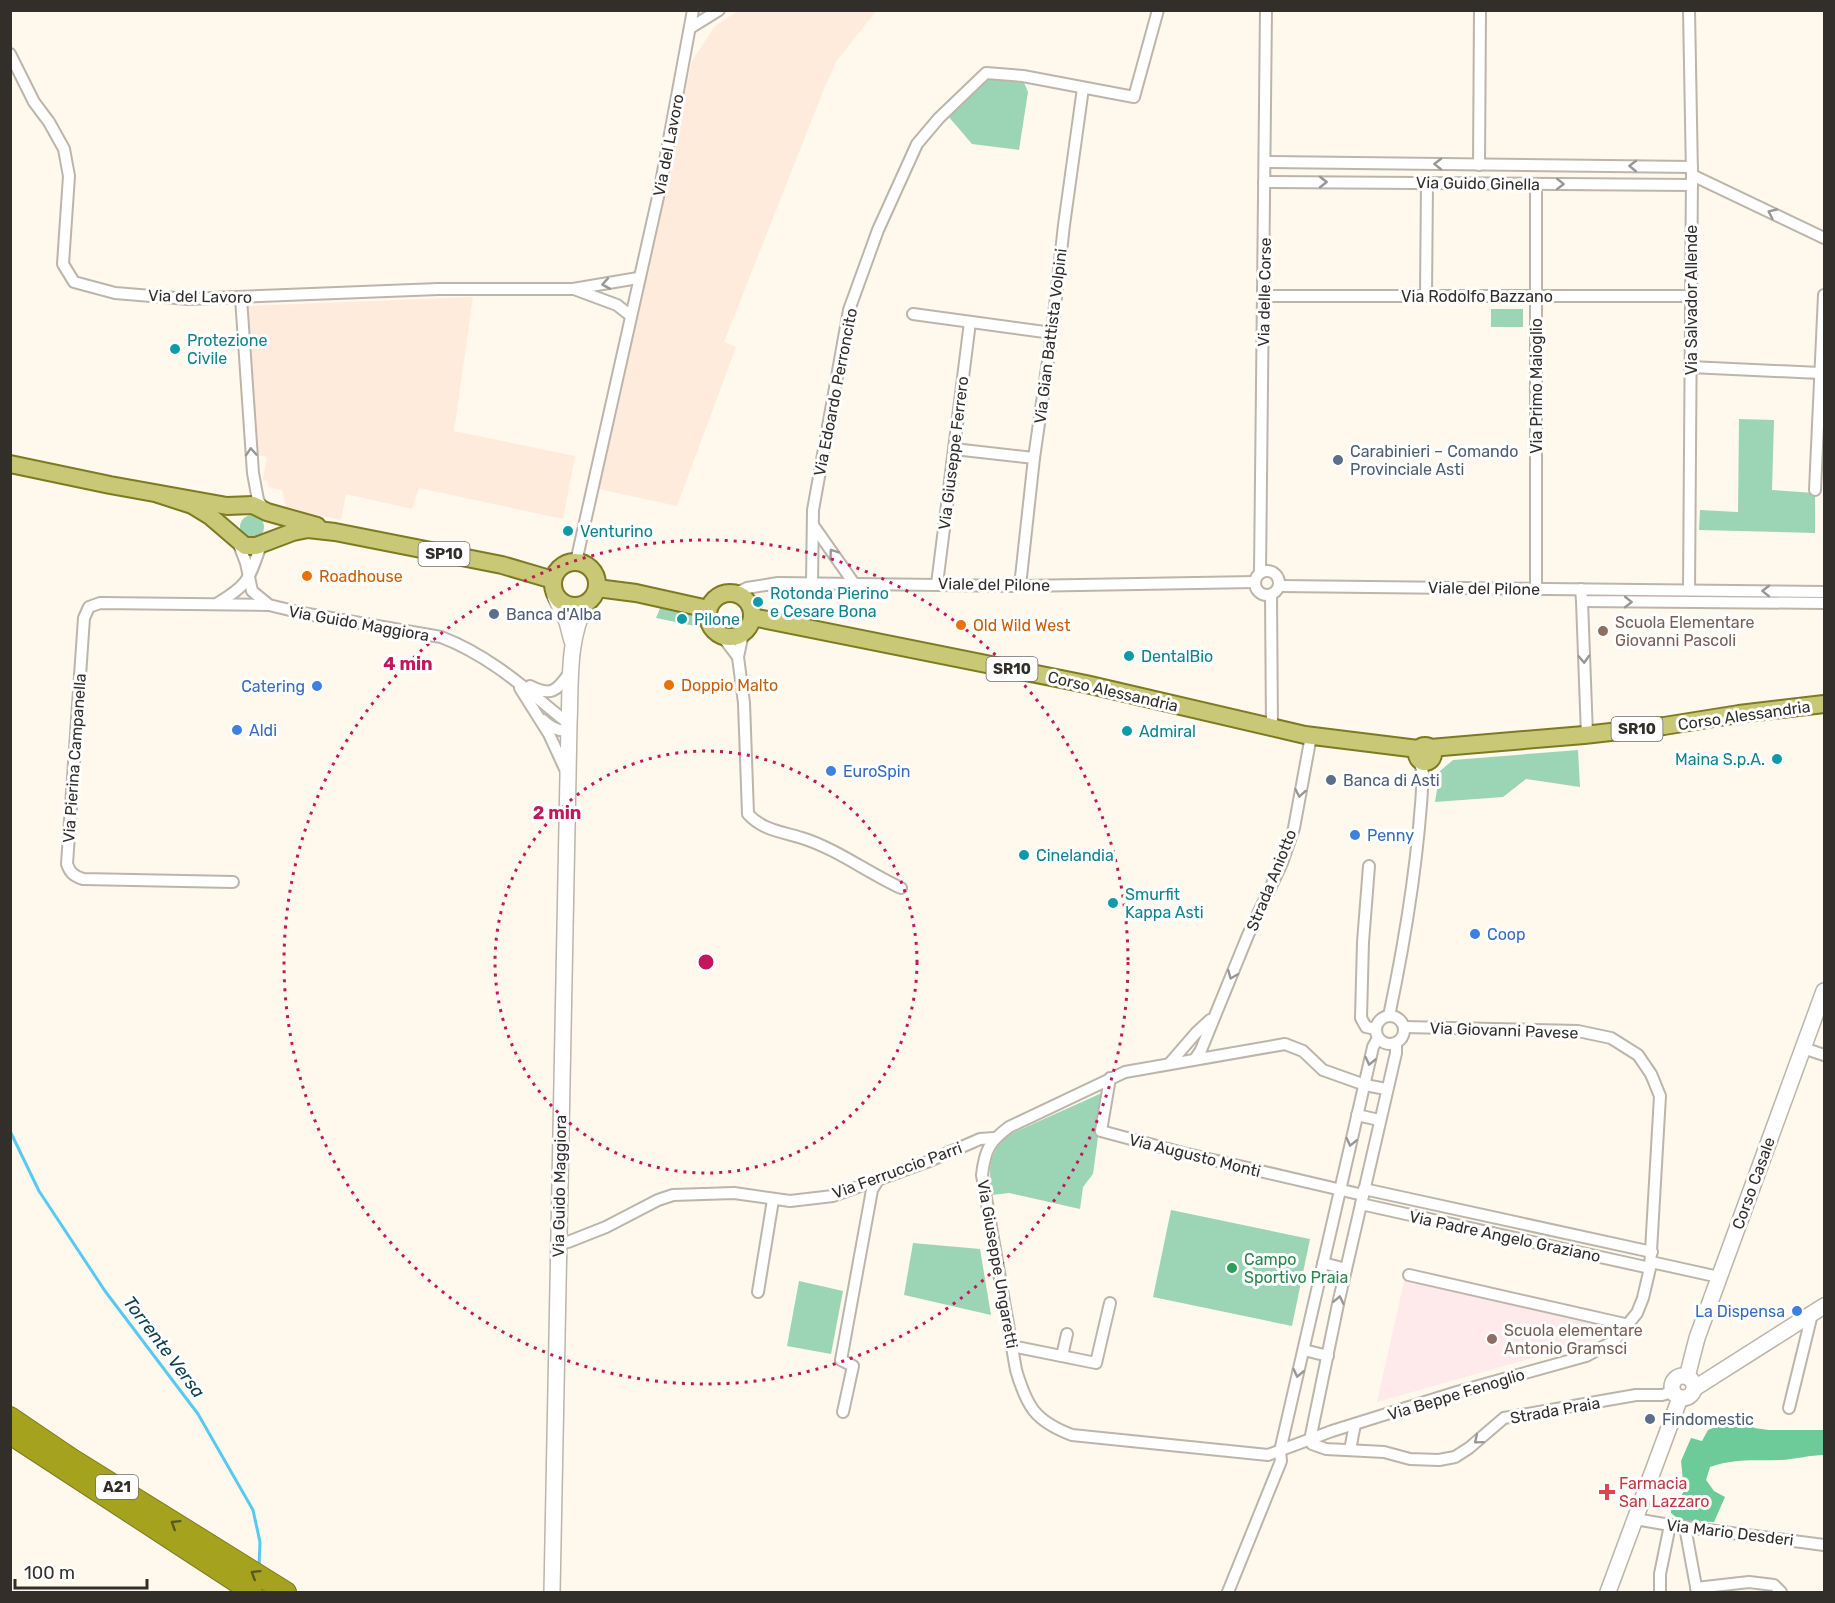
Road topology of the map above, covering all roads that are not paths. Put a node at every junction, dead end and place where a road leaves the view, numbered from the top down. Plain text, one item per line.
1 (693, 10) edge
2 (719, 10) edge
3 (1158, 10) edge
4 (1266, 10) edge
5 (1480, 10) edge
6 (1689, 10) edge
7 (690, 28) junction
8 (10, 54) edge
9 (1083, 88) junction
10 (1264, 162) junction
11 (1479, 165) junction
12 (1692, 176) junction
13 (1264, 182) junction
14 (1427, 183) junction
15 (1536, 184) junction
16 (1824, 238) edge
17 (638, 278) junction
18 (573, 289) junction
19 (1824, 295) edge
20 (1264, 296) junction
21 (1426, 296) junction
22 (1690, 296) junction
23 (1536, 297) junction
24 (241, 298) junction
25 (913, 315) dead end
26 (631, 316) junction
27 (970, 322) junction
28 (1052, 333) junction
29 (1690, 367) junction
30 (1822, 374) edge
31 (954, 449) junction
32 (1034, 458) junction
33 (1820, 458) edge
34 (10, 464) edge
35 (1815, 490) dead end
36 (158, 494) junction
37 (260, 508) junction
38 (812, 524) junction
39 (335, 532) junction
40 (235, 538) junction
41 (262, 544) junction
42 (576, 562) junction
43 (249, 578) junction
44 (1258, 578) junction
45 (853, 582) junction
46 (812, 583) junction
47 (937, 584) junction
48 (1020, 586) junction
49 (1279, 586) junction
50 (554, 588) junction
51 (597, 588) junction
52 (1536, 588) junction
53 (1581, 589) junction
54 (1689, 590) junction
55 (1824, 592) edge
56 (734, 594) junction
57 (1270, 595) junction
58 (1582, 601) junction
59 (217, 603) junction
60 (1824, 603) edge
61 (586, 604) junction
62 (268, 605) junction
63 (708, 609) junction
64 (752, 617) junction
65 (743, 633) junction
66 (722, 636) junction
67 (572, 643) junction
68 (738, 657) junction
69 (572, 670) junction
70 (511, 676) junction
71 (1824, 704) edge
72 (536, 714) junction
73 (569, 727) junction
74 (1272, 728) junction
75 (1587, 735) junction
76 (1311, 736) junction
77 (1422, 757) junction
78 (569, 780) junction
79 (1369, 866) dead end
80 (234, 882) dead end
81 (901, 888) dead end
82 (1824, 991) edge
83 (1389, 1016) junction
84 (1213, 1018) junction
85 (1404, 1027) junction
86 (1377, 1033) junction
87 (1396, 1043) junction
88 (1803, 1048) junction
89 (1824, 1055) edge
90 (1195, 1059) junction
91 (1170, 1063) junction
92 (1110, 1078) junction
93 (1365, 1085) junction
94 (1386, 1089) junction
95 (1358, 1115) junction
96 (1379, 1120) junction
97 (994, 1138) junction
98 (878, 1180) junction
99 (1340, 1191) junction
100 (1362, 1196) junction
101 (773, 1200) junction
102 (558, 1244) junction
103 (1651, 1261) junction
104 (1323, 1263) junction
105 (1346, 1269) junction
106 (1409, 1275) dead end
107 (1719, 1277) junction
108 (758, 1292) dead end
109 (1110, 1304) dead end
110 (1818, 1310) edge
111 (1629, 1325) junction
112 (1066, 1334) dead end
113 (1011, 1346) junction
114 (1304, 1350) junction
115 (1062, 1356) junction
116 (1328, 1356) junction
117 (1691, 1382) junction
118 (1677, 1395) junction
119 (1789, 1408) dead end
120 (843, 1412) dead end
121 (10, 1417) edge
122 (1355, 1424) junction
123 (10, 1434) edge
124 (1310, 1440) junction
125 (1350, 1450) junction
126 (1280, 1451) junction
127 (1635, 1519) junction
128 (1670, 1525) junction
129 (1685, 1527) junction
130 (1824, 1545) edge
131 (222, 1564) junction
132 (1696, 1590) edge
133 (252, 1593) edge
134 (286, 1593) edge
135 (552, 1593) edge
136 (1228, 1593) edge
137 (1608, 1593) edge
138 (1660, 1593) edge
139 (1781, 1593) edge

1 - 7 street, Via del Lavoro
2 - 7 street
3 - 9 street, Via Edoardo Perroncito
4 - 10 street, Via delle Corse
5 - 11 street, Via Guido Ginella
6 - 12 street, Via Salvador Allende
7 - 17 street, Via del Lavoro
8 - 24 street, Via del Lavoro
9 - 28 street, Via Gian Battista Volpini
9 - 38 street, Via Edoardo Perroncito
11 -> 10 street, Via Guido Ginella
10 - 13 street, Via delle Corse
12 -> 11 street, Via Guido Ginella
15 -> 12 street, Via Guido Ginella
16 -> 12 street
12 - 22 street, Via Salvador Allende
13 -> 14 street, Via Guido Ginella
13 - 20 street, Via delle Corse
14 - 15 street, Via Guido Ginella
14 - 21 street
15 - 23 street, Via Primo Maioglio
17 -> 18 street, Via del Lavoro
17 - 26 street, Via del Lavoro
18 - 24 street, Via del Lavoro
18 - 26 street, Via del Lavoro
19 - 30 street
20 - 21 street, Via Rodolfo Bazzano
20 - 44 street, Via delle Corse
21 - 23 street, Via Rodolfo Bazzano
22 - 23 street, Via Rodolfo Bazzano
22 - 29 street, Via Salvador Allende
23 - 52 street, Via Primo Maioglio
37 -> 24 street
25 - 27 street
26 - 42 street, Via del Lavoro
27 - 28 street
27 - 31 street, Via Giuseppe Ferrero
28 - 32 street, Via Gian Battista Volpini
29 - 30 street
29 - 54 street, Via Salvador Allende
30 - 33 street
31 - 32 street
31 - 47 street, Via Giuseppe Ferrero
32 - 48 street, Via Gian Battista Volpini
33 - 35 street
34 - 36 main road, SP10
36 - 37 main road, SP10
36 - 40 main road, SP10
37 - 39 main road, SP10
37 - 40 main road
37 - 41 main road
45 -> 38 street
38 - 46 street, Via Edoardo Perroncito
39 - 41 main road, SP10
39 - 50 main road, SP10
40 - 41 main road, SP10
40 - 43 street, Via Guido Maggiora
41 - 43 street
42 - 50 main road
42 - 51 main road
43 - 59 street
43 - 62 street, Via Guido Maggiora
44 - 48 street, Viale del Pilone
44 - 49 street
44 - 57 street
45 - 46 street, Viale del Pilone
45 - 47 street, Viale del Pilone
46 - 56 street, Viale del Pilone
47 - 48 street, Viale del Pilone
49 - 52 street, Viale del Pilone
49 - 57 street
50 - 61 main road, SP10
50 - 67 street, Via Guido Maggiora
51 - 61 main road
51 - 63 main road
52 - 53 street, Viale del Pilone
53 - 54 street, Viale del Pilone
53 - 58 street
55 -> 54 street, Viale del Pilone
56 - 63 main road
56 - 64 main road
57 - 74 street
58 -> 60 street
58 -> 75 street
59 - 62 street, Via Pierina Campanella
59 - 80 street, Via Pierina Campanella
61 - 67 street, Via Guido Maggiora
62 - 70 street, Via Guido Maggiora
63 - 66 main road
64 - 65 main road
64 - 74 main road, Corso Alessandria / SR10
65 - 66 main road
65 - 68 street
66 - 68 street
67 - 69 street, Via Guido Maggiora
68 - 81 street
69 - 70 street, Via Guido Maggiora
69 - 73 street, Via Guido Maggiora
70 - 72 street, Via Guido Maggiora
70 - 73 street, Via Guido Maggiora
71 - 75 main road, Corso Alessandria / SR10
72 - 73 street, Via Guido Maggiora
72 - 78 street, Via Guido Maggiora
73 - 78 street, Via Guido Maggiora
74 - 76 main road, Corso Alessandria / SR10
75 - 77 main road, Corso Alessandria / SR10
76 - 77 main road, Corso Alessandria / SR10
76 -> 84 street, Strada Aniotto
77 - 83 street
78 - 102 street, Via Guido Maggiora
79 - 86 street
82 - 88 street, Corso Casale
83 - 85 street
83 - 86 street
84 - 90 street, Strada Aniotto
84 - 91 street, Strada Aniotto
85 - 87 street
85 - 103 street, Via Giovanni Pavese
86 - 87 street
86 -> 93 street
87 - 94 street
88 - 89 street
88 - 107 street, Corso Casale
90 - 91 street
90 - 93 street
91 - 92 street
92 - 97 street
92 - 99 street, Via Augusto Monti
93 - 94 street
93 - 95 street
94 - 96 street
95 - 96 street
95 -> 99 street
96 - 100 street
97 - 98 street, Via Ferruccio Parri
97 - 113 street, Via Giuseppe Ungaretti
98 - 101 street, Via Ferruccio Parri
98 - 120 street
99 - 100 street, Via Augusto Monti
99 - 104 street
100 - 103 street, Via Padre Angelo Graziano
100 - 103 street, Via Padre Angelo Graziano
100 - 105 street
101 - 102 street, Via Ferruccio Parri
101 - 108 street
102 - 135 street, Via Guido Maggiora
103 - 107 street, Via Padre Angelo Graziano
103 - 111 street, Via Beppe Fenoglio
104 - 105 street
104 - 114 street
116 -> 105 street
106 - 111 street
107 - 117 street, Corso Casale
109 - 115 street
110 - 117 street
110 - 119 street
111 - 122 street, Via Beppe Fenoglio
112 - 115 street
113 - 115 street
113 - 126 street, Via Giuseppe Ungaretti
114 - 116 street
114 -> 126 street
116 - 124 street
117 - 118 street
118 -> 125 street, Strada Praia
118 - 127 street
131 -> 121 highway, A21
122 - 124 street, Via Beppe Fenoglio
122 - 125 street
123 - 131 highway, A21
124 - 125 street, Strada Praia
124 - 126 street, Via Beppe Fenoglio
126 - 136 street
127 - 128 street, Via Mario Desderi
127 - 137 street
128 - 129 street, Via Mario Desderi
128 - 138 street
129 - 130 street, Via Mario Desderi
129 - 132 street
131 - 133 highway, A21
134 -> 131 highway, A21
132 - 139 street

